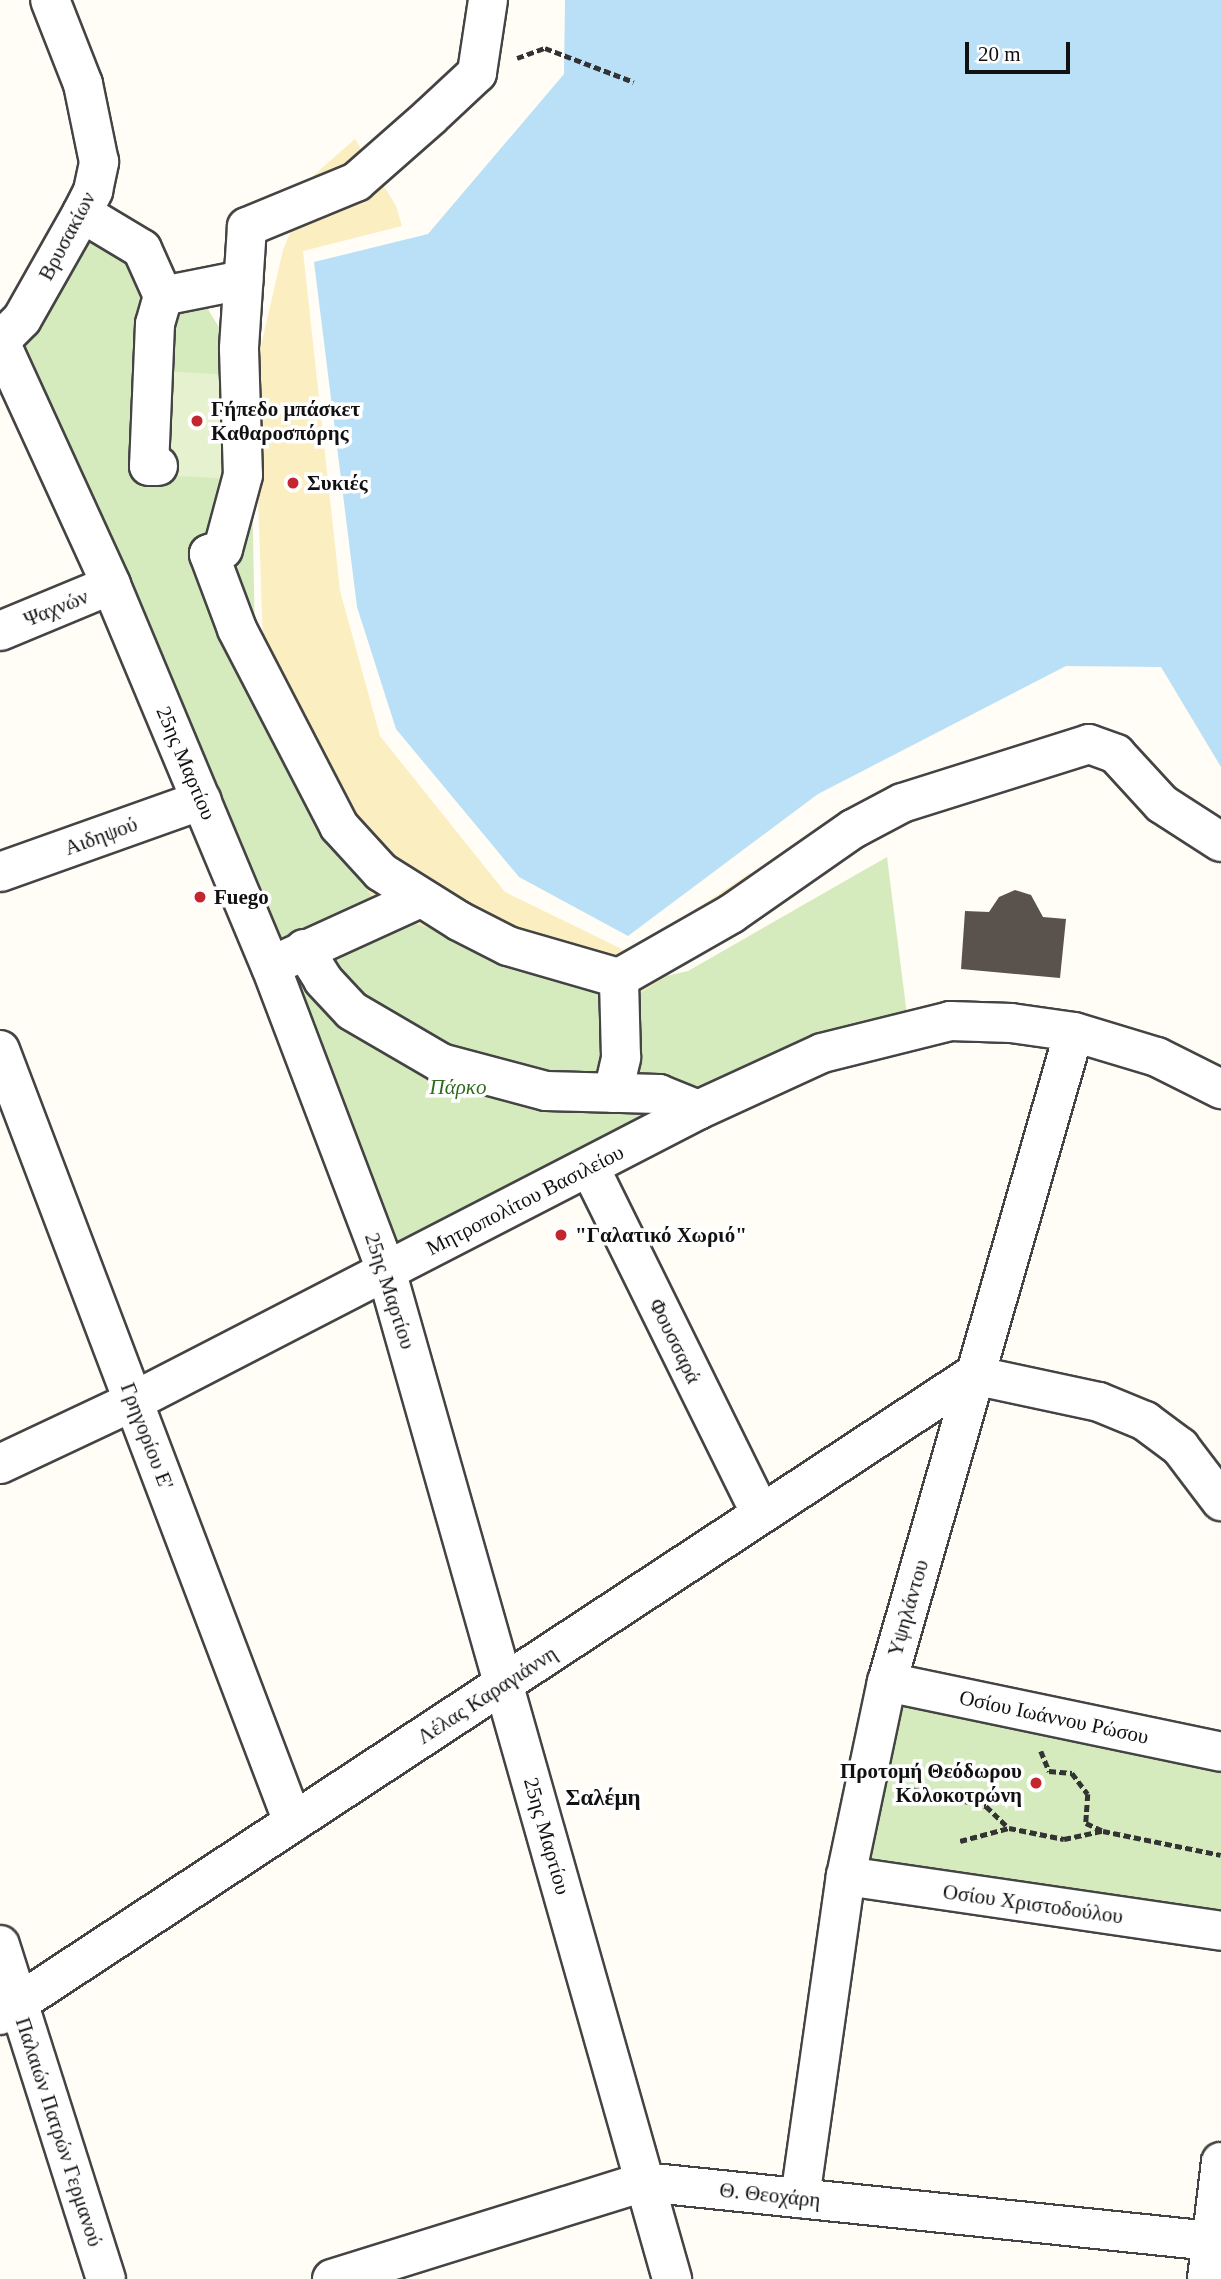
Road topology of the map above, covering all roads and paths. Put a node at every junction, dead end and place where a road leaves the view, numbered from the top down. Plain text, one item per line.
1 (50, 0) edge
2 (488, 0) edge
3 (477, 73) junction
4 (634, 82) dead end
5 (82, 214) junction
6 (243, 280) junction
7 (163, 296) junction
8 (0, 342) edge
9 (158, 466) dead end
10 (111, 585) junction
11 (0, 631) edge
12 (202, 800) junction
13 (1221, 842) edge
14 (0, 872) edge
15 (421, 898) junction
16 (288, 958) junction
17 (619, 978) junction
18 (1073, 1032) junction
19 (0, 1050) edge
20 (1221, 1089) edge
21 (613, 1093) junction
22 (698, 1110) junction
23 (590, 1168) junction
24 (386, 1269) junction
25 (973, 1375) junction
26 (134, 1401) junction
27 (0, 1464) edge
28 (1221, 1501) edge
29 (761, 1514) junction
30 (887, 1682) junction
31 (504, 1684) junction
32 (1017, 1709) junction
33 (1221, 1752) edge
34 (867, 1779) junction
35 (293, 1822) junction
36 (1009, 1828) junction
37 (1103, 1831) junction
38 (960, 1841) dead end
39 (1221, 1855) edge
40 (846, 1876) junction
41 (1221, 1931) edge
42 (0, 1945) edge
43 (9, 2009) edge
44 (1221, 2162) edge
45 (644, 2182) junction
46 (800, 2198) junction
47 (1216, 2241) edge
48 (106, 2279) edge
49 (332, 2279) edge
50 (672, 2279) edge
51 (1207, 2279) edge

1 - 5 street, Βρυσακίων
2 - 3 street
3 - 4 path
3 - 6 street
5 - 7 street
5 - 8 street, Βρυσακίων
6 - 7 street
6 - 15 street
7 - 9 street
8 - 10 street, 25ης Μαρτίου
10 - 11 street, Ψαχνών
10 - 12 street, 25ης Μαρτίου
12 - 14 street, Αιδηψού
12 - 16 street, 25ης Μαρτίου
13 - 17 street
15 - 16 street
15 - 17 street
16 - 21 street
16 - 24 street, 25ης Μαρτίου
17 - 21 street
18 - 20 street, Μητροπολίτου Βασιλείου
18 - 22 street, Μητροπολίτου Βασιλείου
18 - 25 street, Υψηλάντου
19 - 26 street, Γρηγορίου Ε'
21 - 22 street
22 - 23 street, Μητροπολίτου Βασιλείου
23 - 24 street, Μητροπολίτου Βασιλείου
23 - 29 street, Φουσσαρά
24 - 26 street, Μητροπολίτου Βασιλείου
24 - 31 street, 25ης Μαρτίου
25 - 28 street
25 - 29 street, Λέλας Καραγιάννη
25 - 30 street, Υψηλάντου
26 - 27 street, Μητροπολίτου Βασιλείου
26 - 35 street, Γρηγορίου Ε'
29 - 31 street, Λέλας Καραγιάννη
30 - 32 street, Οσίου Ιωάννου Ρώσου
30 - 34 street, Υψηλάντου
31 - 35 street, Λέλας Καραγιάννη
31 - 45 street, 25ης Μαρτίου
32 - 33 street, Οσίου Ιωάννου Ρώσου
32 - 37 path
34 - 36 path
34 - 40 street, Υψηλάντου
35 - 43 street, Λέλας Καραγιάννη
36 - 37 path
36 - 38 path
37 - 39 path
40 - 41 street, Οσίου Χριστοδούλου
40 - 46 street, Υψηλάντου
42 - 43 street, Παλαιών Πατρών Γερμανού
43 - 48 street, Παλαιών Πατρών Γερμανού
44 - 47 street
45 - 46 street, Θ. Θεοχάρη
45 - 49 street, Θ. Θεοχάρη
45 - 50 street, 25ης Μαρτίου
46 - 47 street, Θ. Θεοχάρη
47 - 51 street

